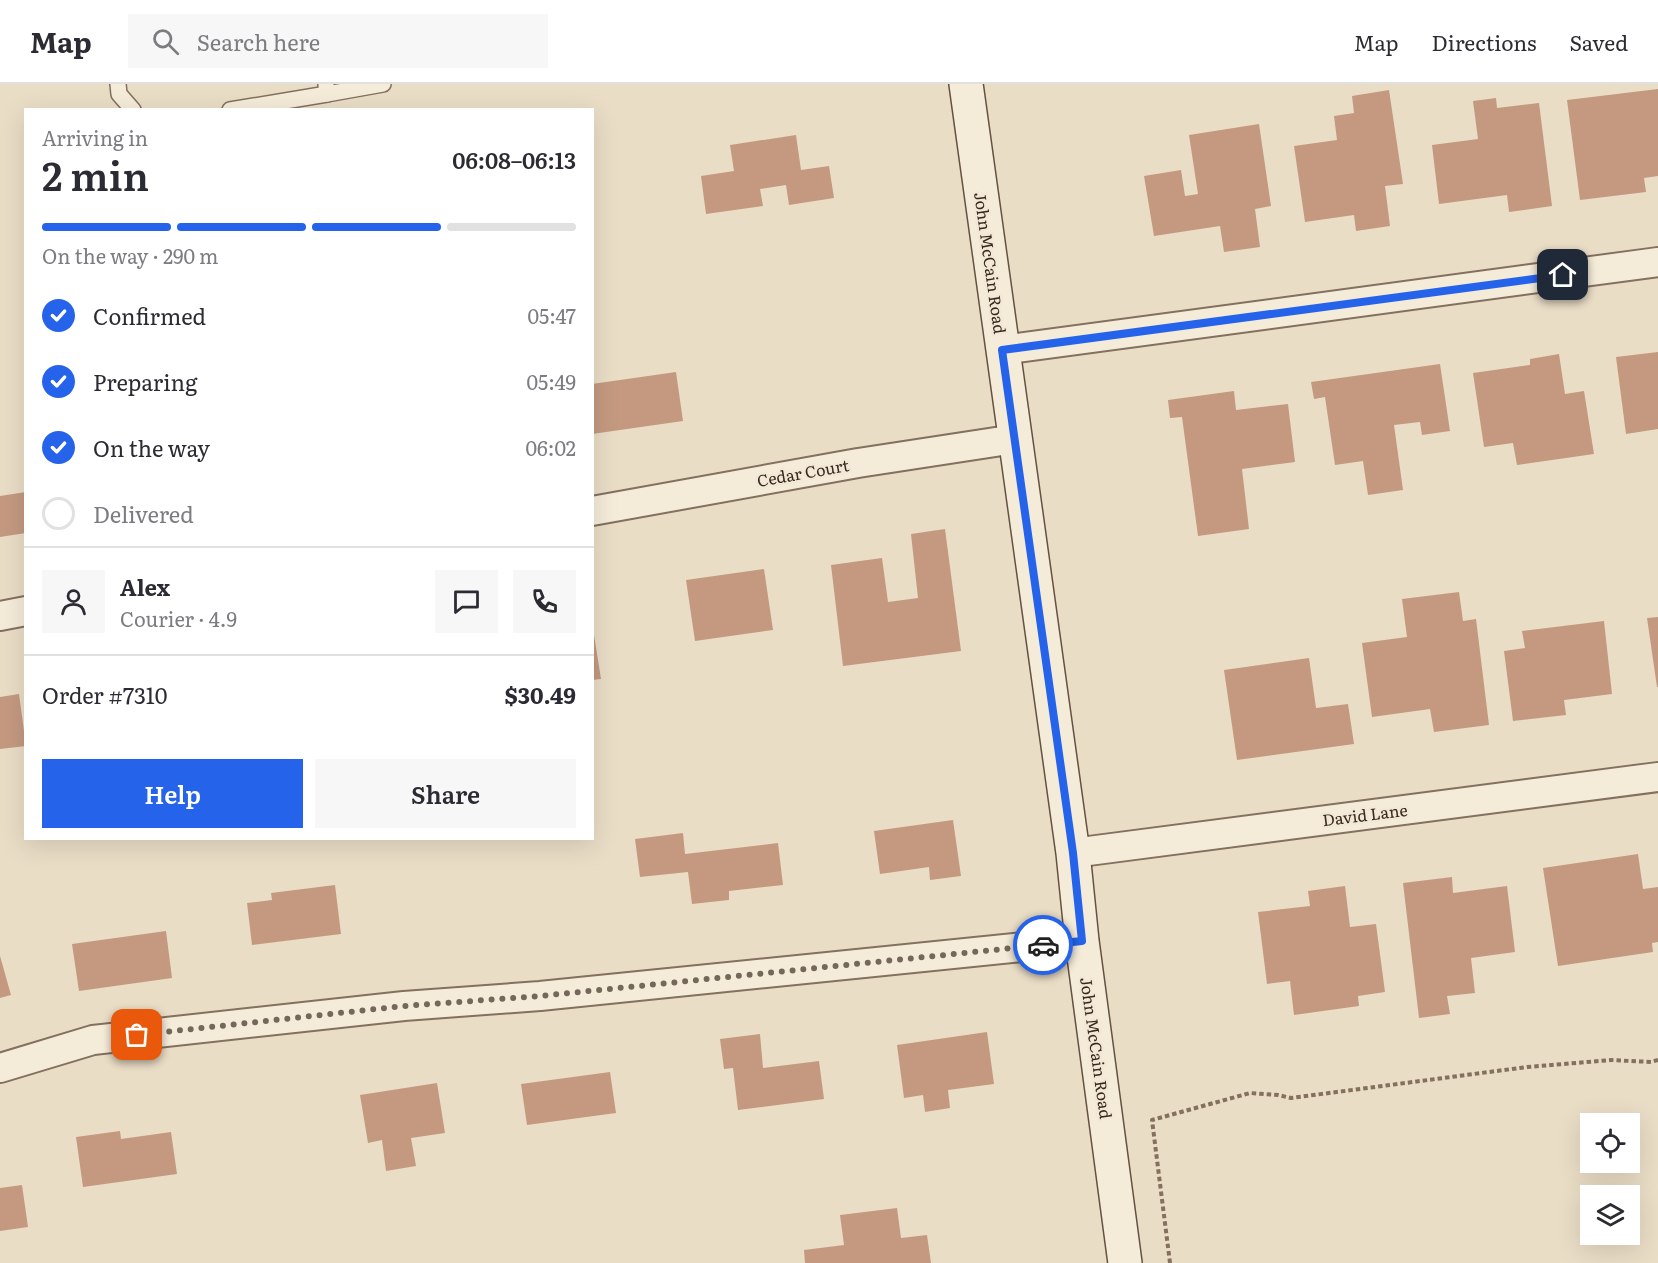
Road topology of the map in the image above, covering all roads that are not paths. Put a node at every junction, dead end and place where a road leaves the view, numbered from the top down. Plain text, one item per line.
1 (118, 84) edge
2 (384, 84) edge
3 (966, 84) edge
4 (326, 89) edge
5 (131, 108) edge
6 (239, 108) edge
7 (1658, 262) edge
8 (1002, 350) junction
9 (1015, 439) junction
10 (594, 511) edge
11 (24, 611) edge
12 (0, 616) edge
13 (1658, 777) edge
14 (1073, 853) junction
15 (1082, 941) junction
16 (0, 1068) edge
17 (1125, 1263) edge

1 - 5 lane
2 - 4 lane
3 - 8 main road, John McCain Road
4 - 6 lane
7 - 8 street
8 - 9 main road, John McCain Road
9 - 10 street, Cedar Court
9 - 14 main road, John McCain Road
11 - 12 street
13 - 14 street, David Lane
14 - 15 main road, John McCain Road
15 - 16 street
15 - 17 main road, John McCain Road

